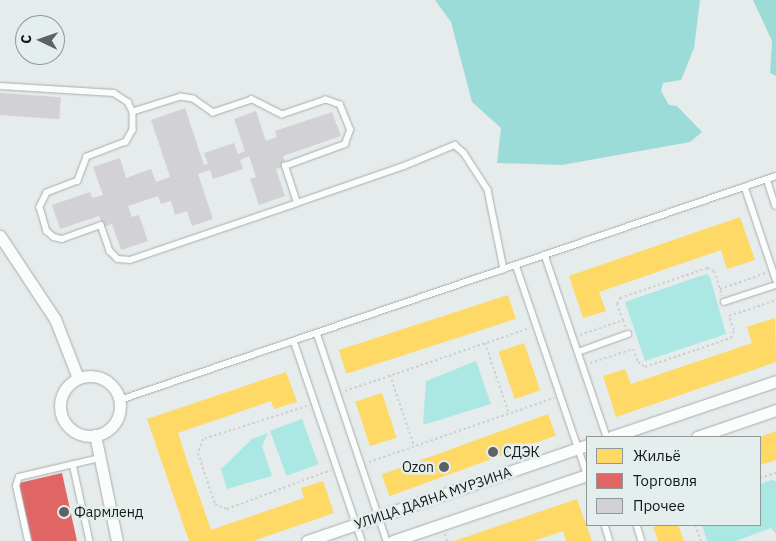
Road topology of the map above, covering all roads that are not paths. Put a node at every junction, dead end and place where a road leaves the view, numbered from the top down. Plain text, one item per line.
1 (0, 86) edge
2 (133, 112) junction
3 (776, 176) edge
4 (767, 179) junction
5 (745, 187) junction
6 (297, 203) junction
7 (776, 206) edge
8 (0, 236) edge
9 (545, 255) junction
10 (516, 265) junction
11 (504, 269) junction
12 (776, 278) edge
13 (776, 285) edge
14 (724, 302) road end
15 (317, 333) junction
16 (628, 334) dead end
17 (294, 341) junction
18 (578, 352) junction
19 (78, 378) junction
20 (776, 381) edge
21 (120, 400) junction
22 (776, 410) edge
23 (95, 435) junction
24 (607, 436) edge
25 (614, 436) edge
26 (700, 436) edge
27 (583, 447) edge
28 (100, 458) junction
29 (73, 464) junction
30 (586, 467) edge
31 (586, 474) edge
32 (379, 516) junction
33 (357, 524) junction
34 (605, 526) edge
35 (637, 526) edge
36 (28, 541) edge
37 (90, 541) edge
38 (117, 541) edge
39 (307, 541) edge
40 (362, 541) edge
41 (387, 541) edge
42 (393, 541) edge
43 (610, 541) edge
44 (642, 541) edge

1 - 2 lane
2 - 6 lane
2 - 6 lane
3 - 4 lane
4 - 5 lane
4 - 7 lane
5 - 9 lane
5 - 12 lane
6 - 11 lane
8 - 19 street
9 - 10 lane
9 - 18 lane
10 - 11 lane
10 - 27 lane
11 - 15 lane
13 - 14 lane
15 - 17 lane
15 - 32 lane
16 - 18 lane
17 - 21 lane
17 - 33 lane
18 - 24 lane
19 - 21 street
19 - 23 street
20 - 25 street
21 - 23 street
22 - 26 street
23 - 28 street
27 - 30 lane
27 - 32 street, УЛИЦА ДАЯНА МУРЗИНА
28 - 29 lane
28 - 38 street
29 - 36 lane
29 - 37 lane
31 - 42 street, УЛИЦА ДАЯНА МУРЗИНА
32 - 33 street, УЛИЦА ДАЯНА МУРЗИНА
32 - 41 lane
33 - 39 street, УЛИЦА ДАЯНА МУРЗИНА
33 - 40 lane
34 - 43 lane
35 - 44 lane

